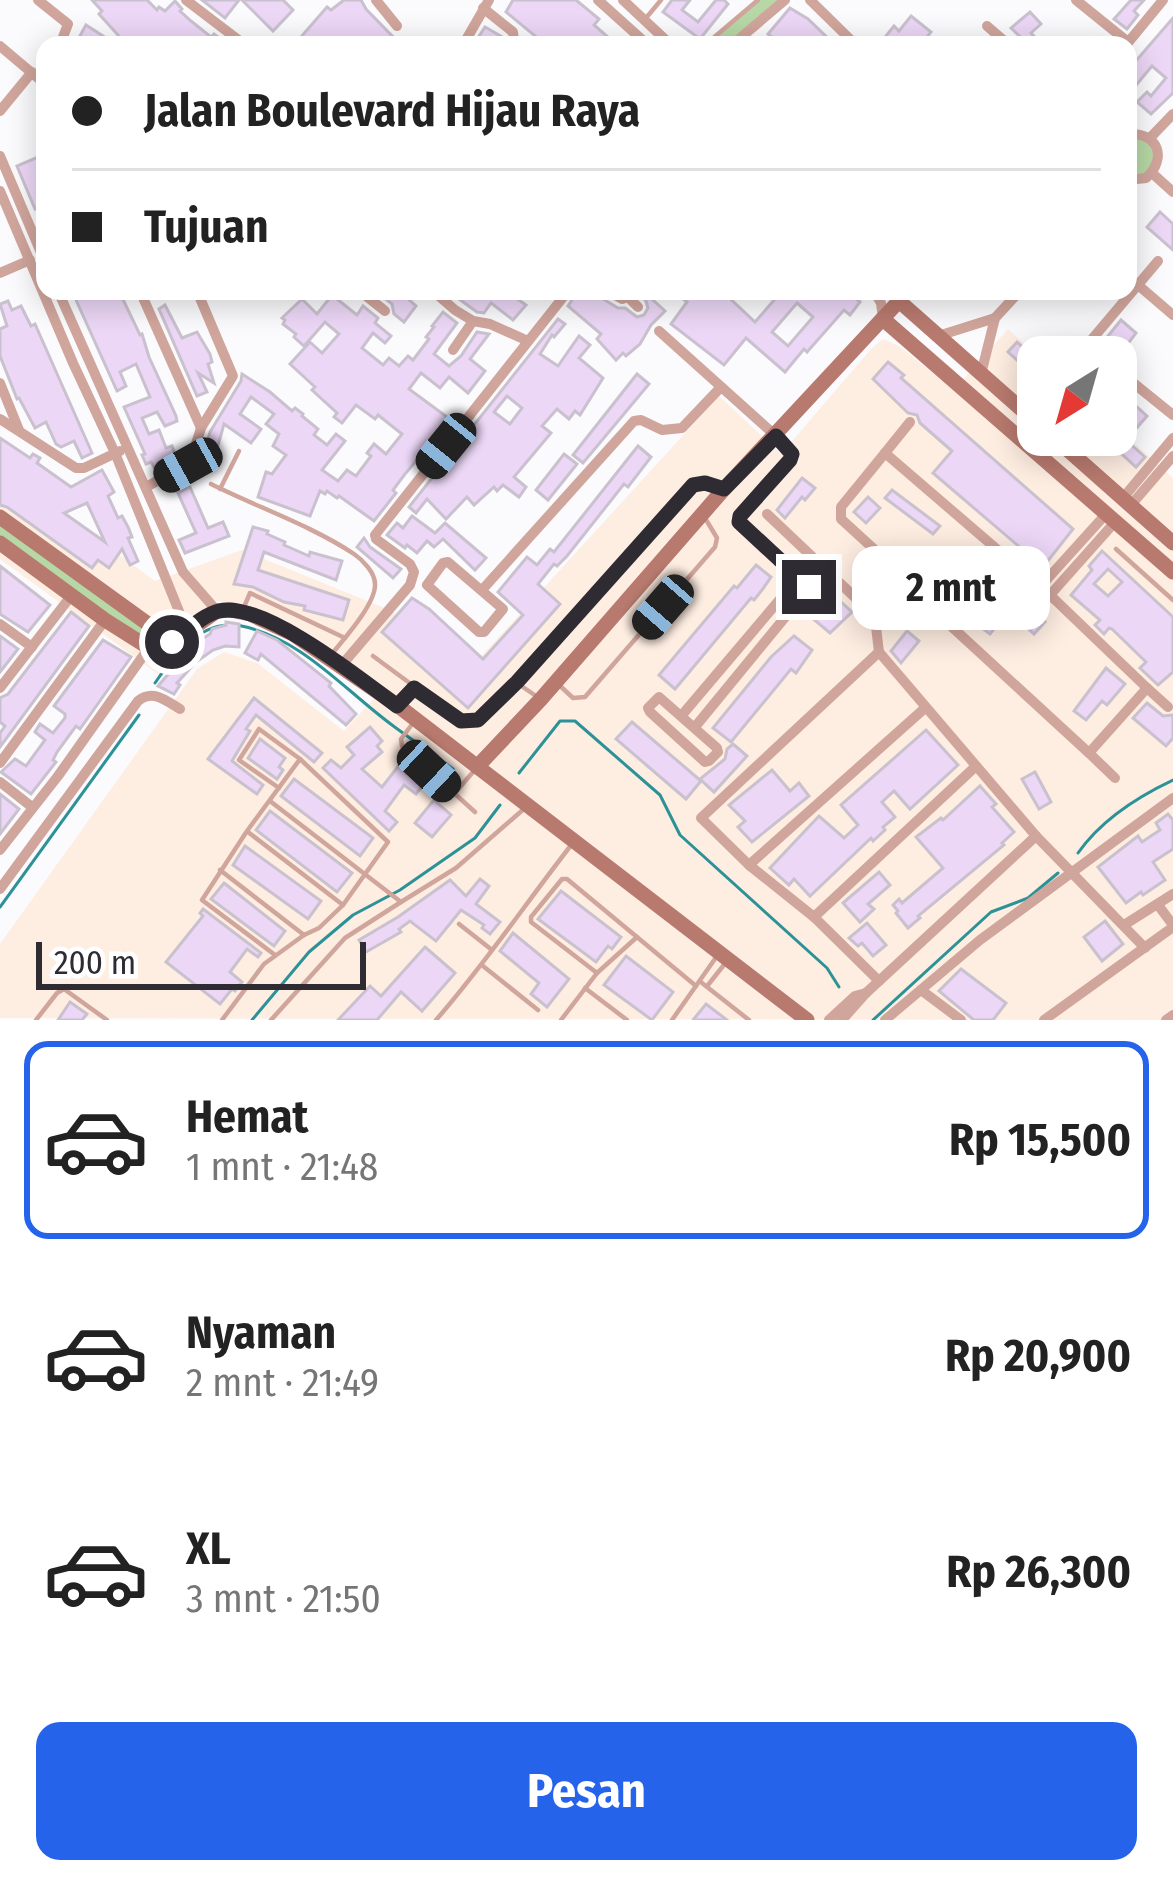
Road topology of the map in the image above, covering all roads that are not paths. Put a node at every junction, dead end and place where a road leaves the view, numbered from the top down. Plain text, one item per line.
1 (38, 0) edge
2 (186, 0) edge
3 (376, 0) edge
4 (598, 0) edge
5 (662, 0) edge
6 (739, 0) edge
7 (758, 0) edge
8 (785, 0) edge
9 (810, 0) edge
10 (1076, 0) edge
11 (1163, 0) edge
12 (625, 1) edge
13 (486, 4) edge
14 (747, 7) junction
15 (645, 20) junction
16 (397, 26) dead end
17 (987, 26) dead end
18 (63, 36) edge
19 (233, 36) edge
20 (469, 36) edge
21 (514, 36) edge
22 (637, 36) edge
23 (661, 36) edge
24 (715, 36) edge
25 (743, 36) edge
26 (847, 36) edge
27 (999, 36) edge
28 (1118, 36) edge
29 (1134, 36) edge
30 (0, 46) edge
31 (32, 72) junction
32 (36, 76) edge
33 (0, 111) edge
34 (1173, 114) edge
35 (1137, 134) edge
36 (1150, 138) junction
37 (0, 156) edge
38 (1152, 173) junction
39 (1137, 181) edge
40 (0, 191) edge
41 (1173, 192) edge
42 (36, 238) edge
43 (36, 258) edge
44 (28, 260) junction
45 (1158, 261) dead end
46 (0, 273) edge
47 (36, 278) edge
48 (1138, 285) joint
49 (45, 300) edge
50 (62, 300) edge
51 (144, 300) edge
52 (201, 300) edge
53 (367, 300) edge
54 (443, 300) edge
55 (561, 300) edge
56 (631, 300) edge
57 (879, 300) edge
58 (892, 300) edge
59 (899, 300) edge
60 (1012, 300) edge
61 (1125, 300) edge
62 (638, 307) dead end
63 (385, 311) dead end
64 (1173, 315) edge
65 (995, 318) junction
66 (884, 319) junction
67 (473, 321) junction
68 (658, 331) dead end
69 (938, 335) junction
70 (1095, 336) edge
71 (528, 341) junction
72 (453, 350) dead end
73 (87, 357) junction
74 (73, 363) junction
75 (981, 374) junction
76 (0, 383) edge
77 (1137, 386) edge
78 (722, 387) junction
79 (1017, 405) edge
80 (1173, 415) edge
81 (0, 419) edge
82 (910, 422) dead end
83 (201, 428) junction
84 (20, 433) junction
85 (776, 436) junction
86 (1017, 436) edge
87 (1173, 438) edge
88 (128, 447) junction
89 (239, 451) dead end
90 (115, 453) junction
91 (885, 453) junction
92 (1040, 456) edge
93 (1075, 456) edge
94 (1173, 456) edge
95 (211, 484) dead end
96 (146, 488) junction
97 (220, 489) junction
98 (724, 489) junction
99 (1127, 502) junction
100 (702, 514) junction
101 (767, 514) dead end
102 (0, 518) edge
103 (1111, 518) junction
104 (0, 543) edge
105 (1173, 543) edge
106 (1116, 549) dead end
107 (183, 572) junction
108 (1173, 572) edge
109 (167, 577) junction
110 (797, 578) junction
111 (482, 590) junction
112 (1045, 591) junction
113 (71, 596) junction
114 (1173, 600) edge
115 (217, 611) junction
116 (242, 612) junction
117 (105, 620) junction
118 (0, 624) edge
119 (187, 631) junction
120 (345, 638) junction
121 (172, 642) junction
122 (32, 647) junction
123 (148, 649) junction
124 (879, 652) junction
125 (373, 656) dead end
126 (335, 662) junction
127 (2, 682) edge
128 (517, 682) junction
129 (556, 682) junction
130 (414, 688) junction
131 (1147, 688) junction
132 (541, 699) junction
133 (397, 706) junction
134 (1168, 707) dead end
135 (926, 708) junction
136 (179, 709) dead end
137 (682, 716) junction
138 (412, 725) junction
139 (695, 727) junction
140 (1089, 753) junction
141 (299, 759) junction
142 (0, 763) edge
143 (975, 767) junction
144 (473, 772) junction
145 (1115, 778) dead end
146 (0, 782) edge
147 (279, 788) junction
148 (454, 794) junction
149 (1173, 798) edge
150 (271, 800) junction
151 (525, 804) junction
152 (32, 807) junction
153 (476, 812) dead end
154 (247, 831) junction
155 (1036, 836) junction
156 (570, 847) junction
157 (0, 850) edge
158 (748, 865) junction
159 (1070, 869) junction
160 (220, 871) junction
161 (368, 874) junction
162 (0, 889) edge
163 (1173, 894) edge
164 (401, 902) junction
165 (343, 905) junction
166 (1158, 905) junction
167 (814, 917) junction
168 (459, 924) dead end
169 (1124, 925) junction
170 (1173, 926) edge
171 (304, 935) junction
172 (637, 937) junction
173 (1145, 948) junction
174 (492, 950) junction
175 (275, 955) junction
176 (719, 962) junction
177 (484, 966) junction
178 (596, 973) junction
179 (879, 981) junction
180 (698, 983) junction
181 (706, 986) junction
182 (585, 988) junction
183 (921, 990) junction
184 (866, 993) junction
185 (538, 1010) dead end
186 (798, 1018) edge
187 (36, 1020) edge
188 (107, 1020) edge
189 (222, 1020) edge
190 (272, 1020) edge
191 (436, 1020) edge
192 (561, 1020) edge
193 (628, 1020) edge
194 (672, 1020) edge
195 (749, 1020) edge
196 (829, 1020) edge
197 (842, 1020) edge
198 (885, 1020) edge
199 (961, 1020) edge
200 (1044, 1020) edge

1 - 18 street
2 - 19 street
3 - 16 street
4 - 22 street
5 - 15 lane
6 - 14 lane
7 - 14 lane
8 - 25 street
9 - 26 street
10 - 28 street
11 - 29 street
12 - 15 street
13 - 20 street
13 - 21 street
14 - 24 lane
15 - 23 street
17 - 27 street
30 - 31 street
31 - 32 street
31 - 33 street
34 - 36 street
35 - 36 street
36 - 38 street
37 - 42 street
38 - 39 street
38 - 41 street
40 - 44 street
43 - 44 street
44 - 46 street
44 - 47 street
45 - 48 street
48 - 64 street
49 - 74 street
50 - 73 street
51 - 83 street
52 - 83 street
53 - 63 street
54 - 67 street
55 - 71 street
56 - 62 street
57 - 66 street
58 - 66 street
59 - 69 street
60 - 65 street
61 - 70 street
65 - 69 street
65 - 75 street
66 - 85 street
66 - 86 street
67 - 71 street
67 - 72 street
68 - 78 street
69 - 75 street
71 - 126 street
73 - 74 street
73 - 88 street
74 - 90 street
75 - 79 street
76 - 84 street
77 - 80 street
78 - 85 street
78 - 111 street
81 - 84 street
82 - 91 street
83 - 96 street
84 - 90 street
85 - 98 street
85 - 110 street
87 - 99 street
88 - 90 street
88 - 96 street
89 - 97 lane
90 - 109 street
91 - 112 street
91 - 140 street
92 - 103 street
93 - 99 street
94 - 99 street
95 - 97 lane
96 - 107 street
97 - 120 lane
98 - 100 street
98 - 128 lane
99 - 105 street
100 - 129 street
100 - 129 lane
101 - 124 street
102 - 121 street
103 - 108 street
103 - 112 street
104 - 113 street
106 - 114 lane
107 - 109 street
107 - 115 street
109 - 119 street
110 - 137 street
110 - 139 street
111 - 111 street
112 - 131 street
113 - 117 street
113 - 122 street
115 - 116 street
115 - 119 street
116 - 120 lane
116 - 126 street
117 - 123 street
117 - 142 street
118 - 122 street
119 - 121 street
120 - 126 lane
121 - 123 street
122 - 127 street
123 - 152 street
124 - 135 street
124 - 158 street
125 - 130 lane
126 - 133 street
128 - 130 lane
128 - 132 lane
129 - 132 street
130 - 133 lane
131 - 134 street
131 - 140 street
132 - 144 street
133 - 138 street
135 - 143 street
135 - 158 street
136 - 162 street
137 - 139 street
137 - 139 street
138 - 144 street
138 - 148 lane
140 - 145 street
141 - 147 lane
141 - 147 lane
141 - 161 lane
143 - 155 street
143 - 167 street
144 - 148 lane
144 - 151 street
146 - 152 street
147 - 150 lane
148 - 153 lane
149 - 159 street
150 - 154 lane
150 - 161 lane
151 - 156 street
151 - 164 lane
152 - 157 street
154 - 160 lane
154 - 165 lane
155 - 159 street
155 - 179 street
156 - 174 lane
156 - 176 street
158 - 167 street
159 - 169 street
159 - 183 street
160 - 171 lane
160 - 175 lane
161 - 164 lane
161 - 165 lane
163 - 166 street
164 - 190 lane
165 - 171 lane
166 - 169 street
166 - 170 street
167 - 179 street
168 - 174 lane
169 - 173 street
170 - 173 street
171 - 175 lane
172 - 178 lane
172 - 178 lane
172 - 180 lane
173 - 200 street
174 - 177 lane
175 - 189 lane
176 - 180 lane
176 - 181 lane
176 - 186 street
177 - 185 lane
177 - 191 lane
178 - 182 lane
179 - 184 street
180 - 181 lane
180 - 194 lane
181 - 195 lane
182 - 192 lane
182 - 193 lane
183 - 198 street
183 - 199 street
184 - 196 street
184 - 197 street
187 - 188 lane

